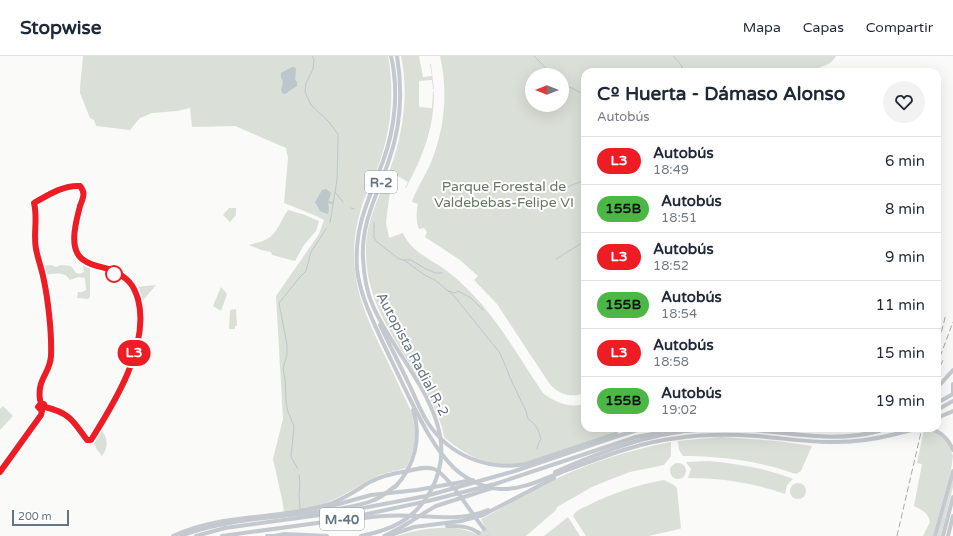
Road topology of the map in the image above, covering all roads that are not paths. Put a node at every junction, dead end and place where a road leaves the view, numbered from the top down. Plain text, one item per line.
1 (391, 56) edge
2 (397, 56) edge
3 (373, 306) junction
4 (953, 370) edge
5 (398, 373) junction
6 (941, 384) edge
7 (953, 385) edge
8 (953, 393) edge
9 (941, 400) edge
10 (953, 401) edge
11 (941, 408) edge
12 (953, 411) edge
13 (941, 416) edge
14 (626, 432) edge
15 (631, 432) edge
16 (666, 432) edge
17 (679, 432) edge
18 (772, 432) edge
19 (794, 432) edge
20 (870, 432) edge
21 (874, 432) edge
22 (899, 432) edge
23 (938, 432) edge
24 (953, 450) edge
25 (587, 463) junction
26 (537, 471) junction
27 (953, 471) edge
28 (495, 477) junction
29 (514, 488) junction
30 (953, 497) edge
31 (381, 498) junction
32 (512, 499) junction
33 (342, 512) junction
34 (288, 516) junction
35 (953, 516) edge
36 (339, 520) junction
37 (427, 525) junction
38 (484, 529) tunnel mouth
39 (479, 533) tunnel mouth
40 (173, 536) edge
41 (181, 536) edge
42 (196, 536) edge
43 (222, 536) edge
44 (267, 536) edge
45 (274, 536) edge
46 (288, 536) edge
47 (327, 536) edge
48 (361, 536) edge
49 (384, 536) edge
50 (388, 536) edge
51 (935, 536) edge
52 (943, 536) edge
53 (948, 536) edge

1 - 5 highway, Autopista Radial R-2 / R-2
2 - 3 highway, Autopista Radial R-2 / R-2
3 - 14 highway
3 - 48 highway, Autopista Radial R-2 / R-2
4 - 6 highway
5 - 29 highway, Autopista Radial R-2 / R-2
5 - 31 highway, Autopista Radial R-2 / R-2
7 - 8 highway
8 - 9 highway
10 - 11 highway
12 - 13 highway
15 - 28 highway, M-40
16 - 26 highway, M-40
17 - 29 highway
18 - 21 highway
19 - 20 highway
22 - 25 highway
23 - 24 highway
25 - 29 highway
25 - 32 highway
26 - 36 highway, M-40
26 - 49 highway
27 - 51 highway
28 - 33 highway, M-40
28 - 34 highway
30 - 52 highway
31 - 33 highway, Autopista Radial R-2 / R-2
31 - 34 highway
32 - 36 highway
32 - 37 highway
33 - 42 highway, M-40
34 - 41 highway
35 - 53 highway
36 - 43 highway, M-40
37 - 39 highway
37 - 50 highway
38 - 40 highway
44 - 45 highway
45 - 46 highway
45 - 47 highway

